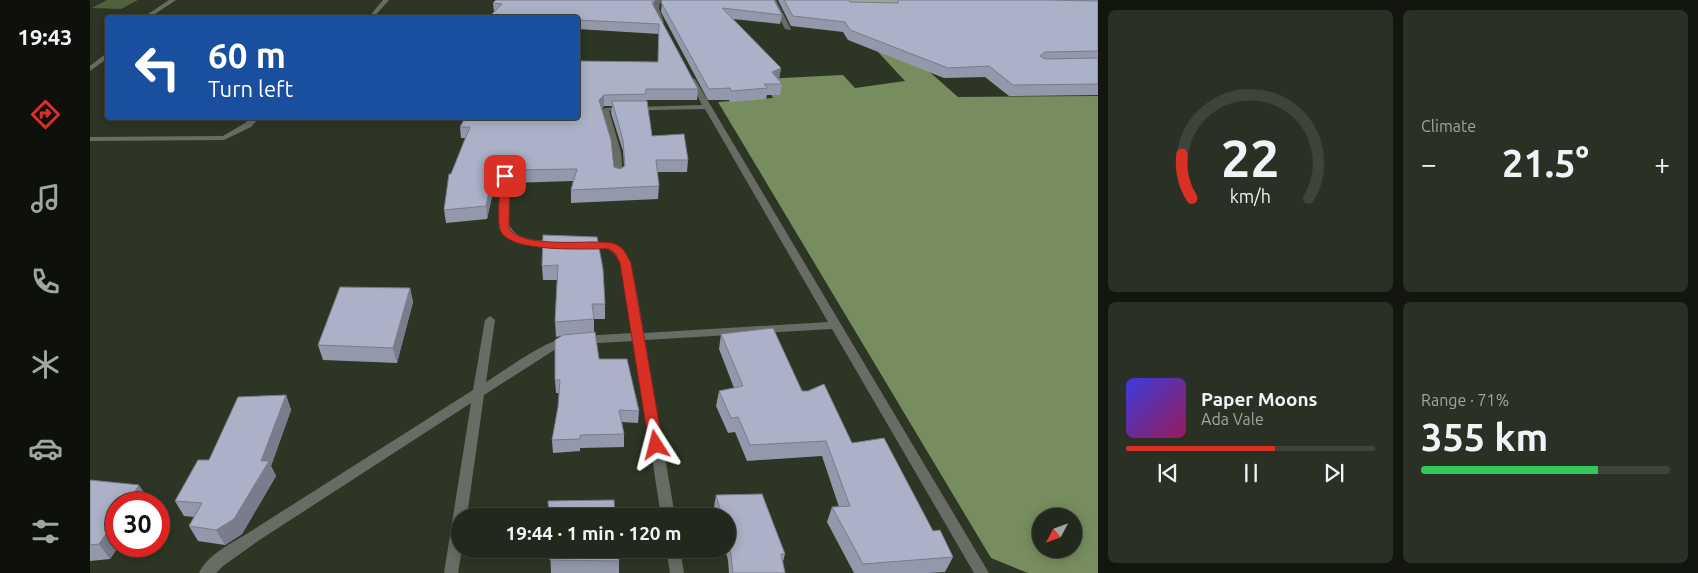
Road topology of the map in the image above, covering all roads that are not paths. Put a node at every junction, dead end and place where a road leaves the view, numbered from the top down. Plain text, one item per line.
1 (173, 0) edge
2 (386, 0) edge
3 (658, 0) edge
4 (773, 0) edge
5 (839, 0) edge
6 (902, 1) edge
7 (917, 2) edge
8 (149, 15) edge
9 (373, 15) edge
10 (666, 29) edge
11 (788, 29) dead end
12 (105, 56) edge
13 (90, 69) edge
14 (688, 73) edge
15 (706, 107) junction
16 (252, 120) edge
17 (90, 139) edge
18 (505, 176) edge
19 (619, 178) edge
20 (490, 320) dead end
21 (835, 325) junction
22 (639, 338) junction
23 (480, 392) junction
24 (461, 508) edge
25 (667, 508) edge
26 (453, 558) edge
27 (674, 558) edge
28 (206, 573) edge
29 (451, 573) edge
30 (677, 573) edge
31 (982, 573) edge

1 - 8 street
2 - 9 street
3 - 10 street
4 - 11 street
5 - 6 main road
6 - 7 main road
12 - 13 street
14 - 15 street
15 - 19 street
15 - 21 street
16 - 17 street
18 - 22 street
20 - 23 street
21 - 22 street
21 - 31 street
22 - 23 street
22 - 25 street
23 - 24 street
23 - 28 street
26 - 29 street
27 - 30 street

